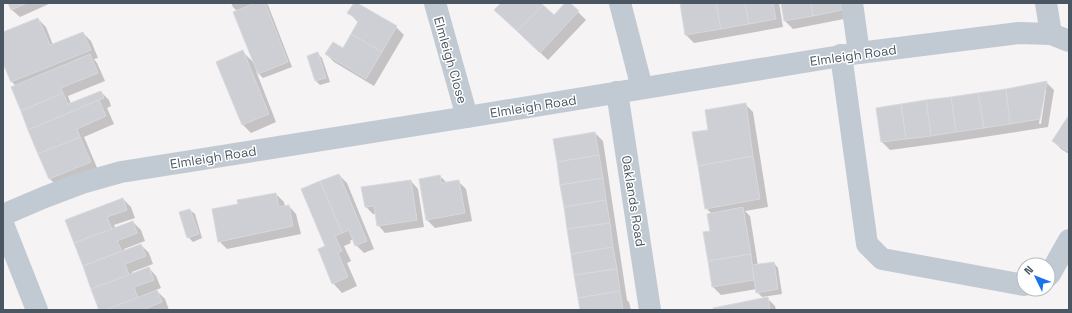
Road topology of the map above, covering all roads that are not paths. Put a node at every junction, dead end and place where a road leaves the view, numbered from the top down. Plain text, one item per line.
1 (435, 3) edge
2 (620, 3) edge
3 (852, 3) edge
4 (1046, 3) edge
5 (1060, 38) edge
6 (850, 54) junction
7 (642, 88) junction
8 (617, 92) junction
9 (467, 117) junction
10 (3, 215) edge
11 (3, 224) edge
12 (1069, 240) edge
13 (1056, 263) edge
14 (1016, 284) edge
15 (37, 310) edge
16 (650, 310) edge

1 - 9 street, Elmleigh Close
2 - 7 street
3 - 6 street
4 - 5 street
5 - 6 street, Elmleigh Road
6 - 7 street, Elmleigh Road
6 - 14 street
7 - 8 street, Elmleigh Road
8 - 9 street, Elmleigh Road
8 - 16 street, Oaklands Road
9 - 10 street, Elmleigh Road
11 - 15 street
12 - 13 street

